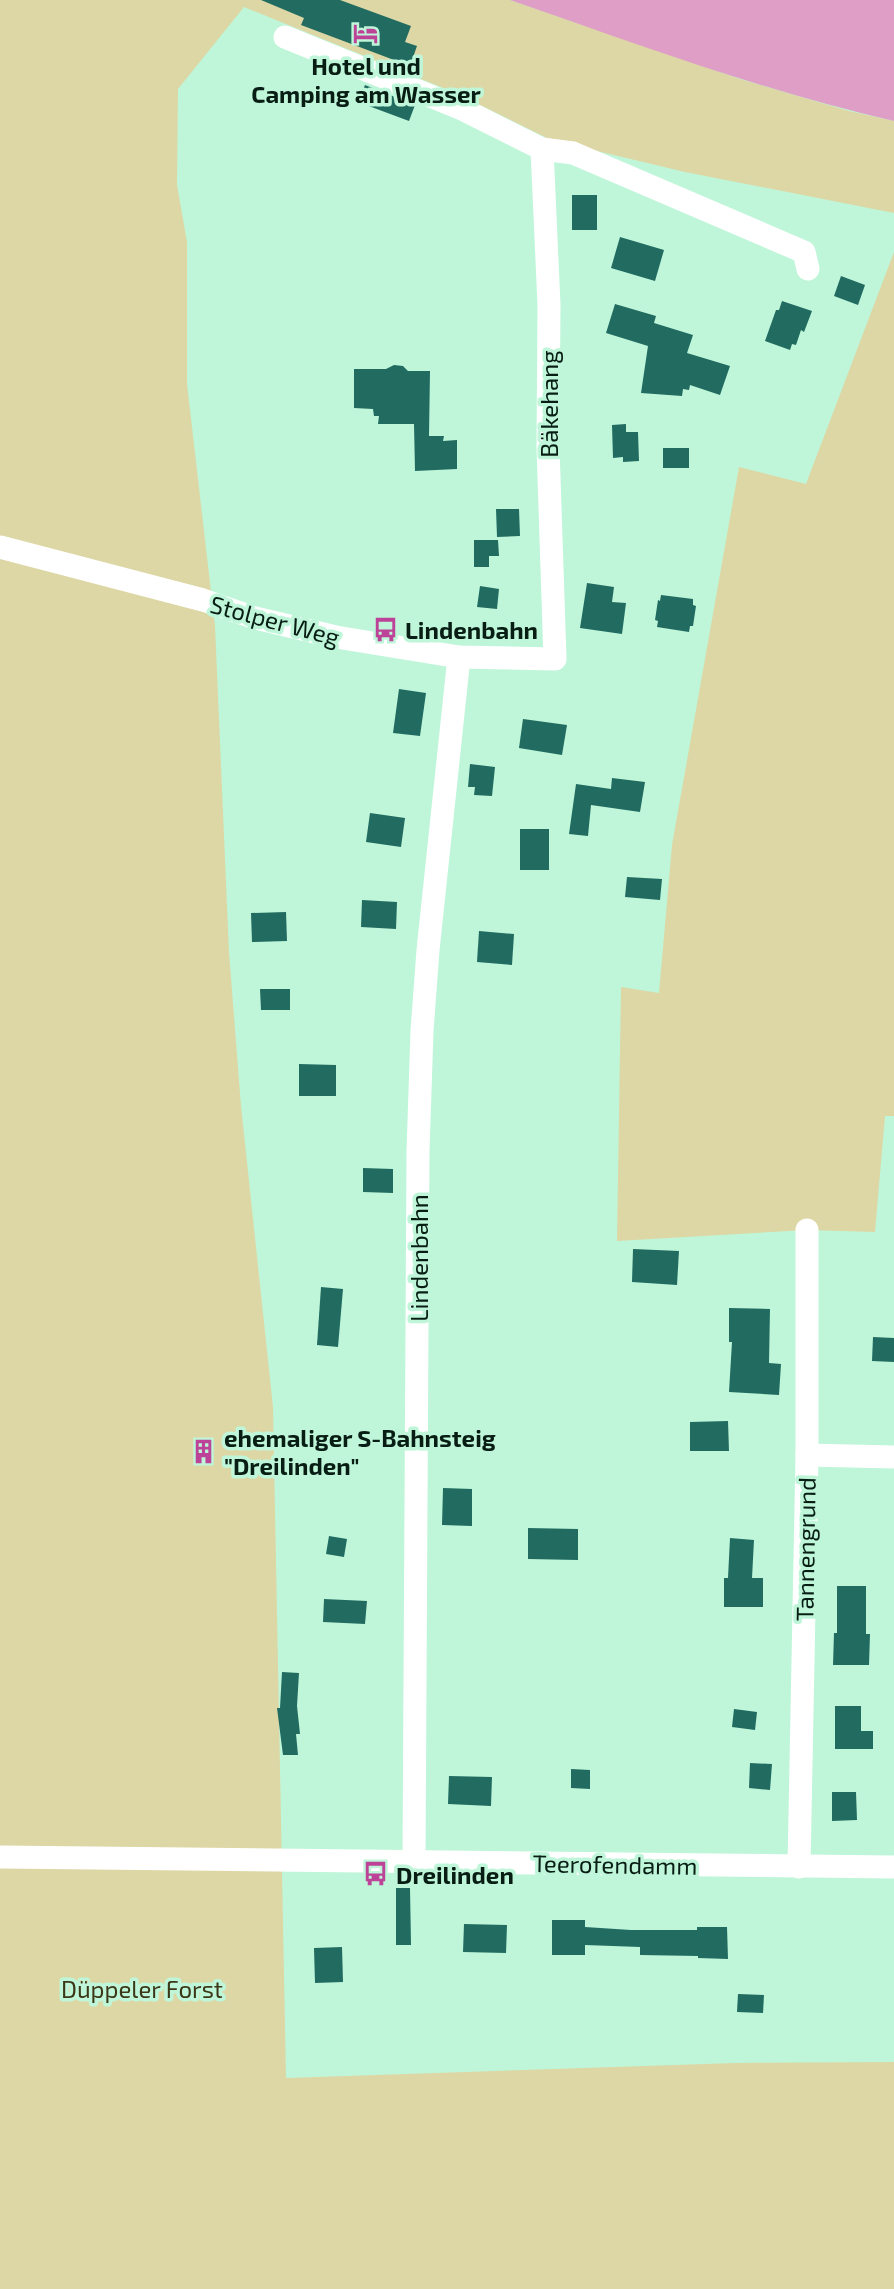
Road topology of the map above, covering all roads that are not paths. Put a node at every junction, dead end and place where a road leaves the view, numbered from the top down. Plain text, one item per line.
1 (285, 37) dead end
2 (542, 149) junction
3 (808, 269) dead end
4 (0, 547) edge
5 (459, 657) junction
6 (555, 659) joint
7 (807, 1230) dead end
8 (807, 1455) junction
9 (894, 1457) edge
10 (0, 1857) edge
11 (414, 1861) junction
12 (799, 1867) junction
13 (894, 1867) edge

1 - 2 street
2 - 3 street
2 - 6 street, Bäkehang
4 - 5 street, Stolper Weg
5 - 6 street, Stolper Weg
5 - 11 street, Lindenbahn
7 - 8 street, Tannengrund
8 - 9 street
8 - 12 street, Tannengrund
10 - 11 street, Teerofendamm
11 - 12 street, Teerofendamm
12 - 13 street, Teerofendamm

